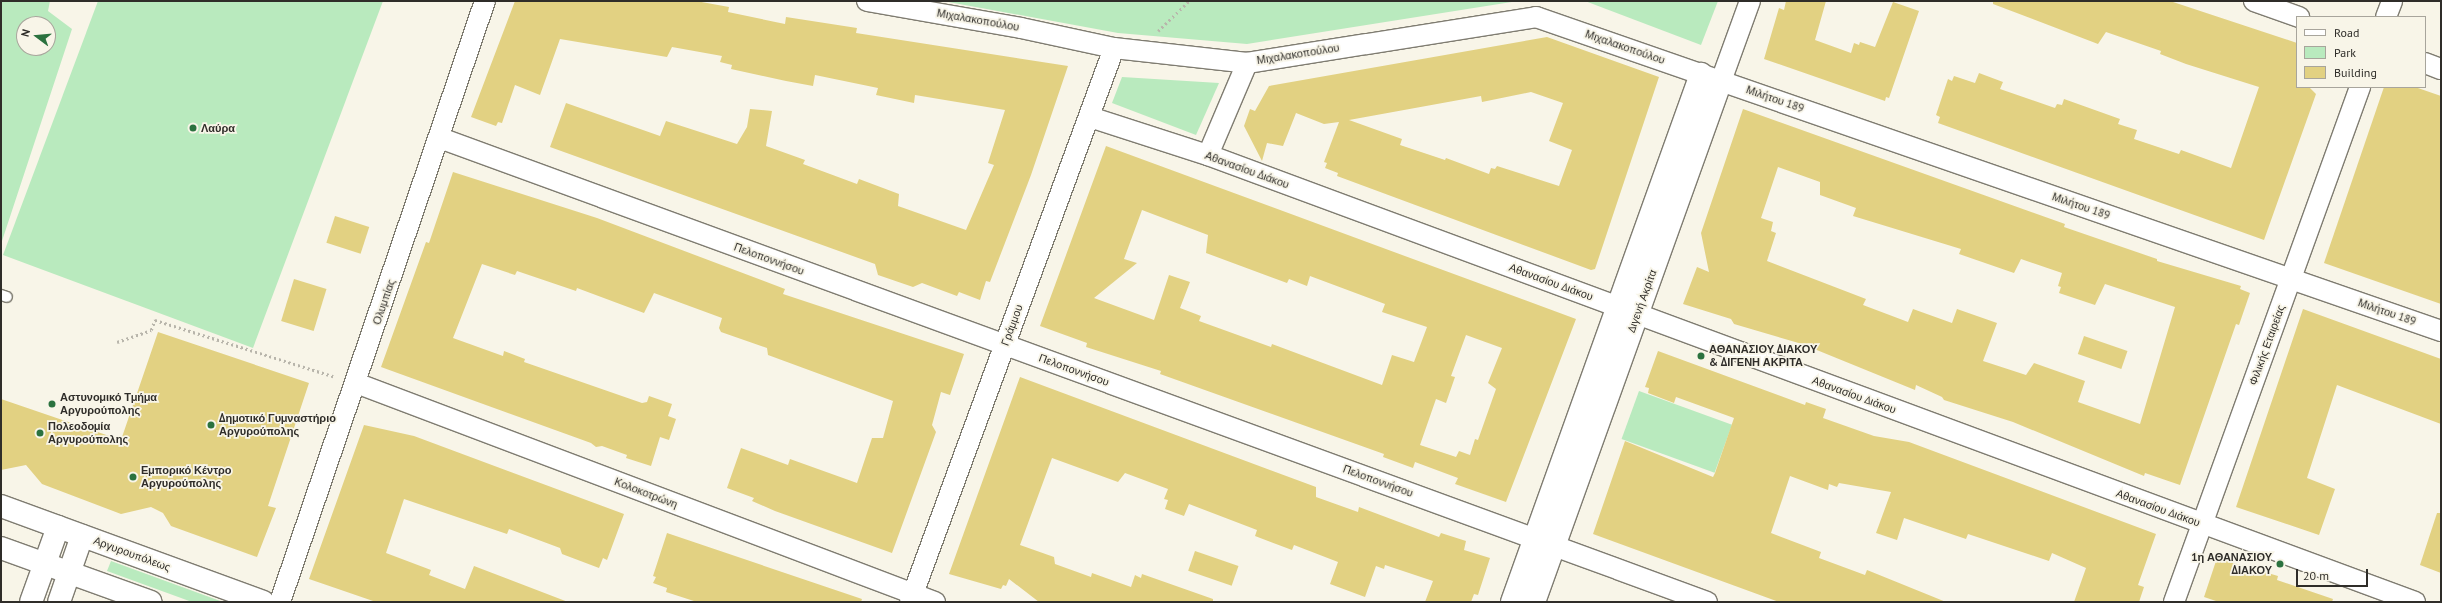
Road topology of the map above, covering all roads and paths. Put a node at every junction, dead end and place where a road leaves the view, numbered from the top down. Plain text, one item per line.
1 (485, 1) edge
2 (867, 1) edge
3 (1189, 1) edge
4 (1750, 1) edge
5 (2254, 1) edge
6 (2392, 1) edge
7 (2296, 16) edge
8 (2386, 16) edge
9 (1114, 48) junction
10 (1149, 53) junction
11 (1247, 62) junction
12 (2426, 63) edge
13 (2441, 69) edge
14 (1711, 77) junction
15 (2360, 88) edge
16 (1090, 117) junction
17 (440, 138) junction
18 (1208, 155) junction
19 (2291, 279) junction
20 (1627, 311) junction
21 (2441, 331) edge
22 (117, 342) dead end
23 (1005, 345) junction
24 (356, 383) junction
25 (1, 506) edge
26 (2202, 525) junction
27 (58, 527) junction
28 (82, 536) junction
29 (1544, 542) junction
30 (1, 548) edge
31 (44, 564) junction
32 (69, 572) junction
33 (912, 598) edge
34 (31, 602) edge
35 (59, 602) edge
36 (151, 602) edge
37 (263, 602) edge
38 (280, 602) edge
39 (935, 602) edge
40 (1512, 602) edge
41 (1534, 602) edge
42 (1707, 602) edge
43 (2174, 602) edge
44 (2415, 602) edge

1 - 17 street, Ολυμπίας
2 - 9 street, Μιχαλακοπούλου
3 - 10 path
4 - 14 street, Διγενή Ακρίτα
5 - 7 street
6 - 8 street
9 - 10 street, Μιχαλακοπούλου
9 - 16 street, Γράμμου
10 - 11 street, Μιχαλακοπούλου
11 - 14 street, Μιχαλακοπούλου
11 - 18 street
12 - 13 street
14 - 19 street, Μιλήτου 189
14 - 20 street, Διγενή Ακρίτα
15 - 19 street, Φιλικής Εταιρείας
16 - 18 street, Αθανασίου Διάκου
16 - 23 street, Γράμμου
17 - 23 street, Πελοποννήσου
17 - 24 street, Ολυμπίας
18 - 20 street, Αθανασίου Διάκου
19 - 21 street, Μιλήτου 189
19 - 26 street, Φιλικής Εταιρείας
20 - 26 street, Αθανασίου Διάκου
20 - 29 street, Διγενή Ακρίτα
22 - 24 path
23 - 29 street, Πελοποννήσου
23 - 33 street, Γράμμου
24 - 33 street, Κολοκοτρώνη
24 - 38 street, Ολυμπίας
25 - 27 street, Αργυρουπόλεως
26 - 43 street, Φιλικής Εταιρείας
26 - 44 street, Αθανασίου Διάκου
27 - 28 street, Αργυρουπόλεως
27 - 31 street
28 - 32 street
28 - 37 street, Αργυρουπόλεως
29 - 40 street, Διγενή Ακρίτα
29 - 41 street, Διγενή Ακρίτα
29 - 42 street, Πελοποννήσου
30 - 31 street
31 - 32 street
31 - 34 street
32 - 35 street
32 - 36 street
33 - 39 street, Κολοκοτρώνη

